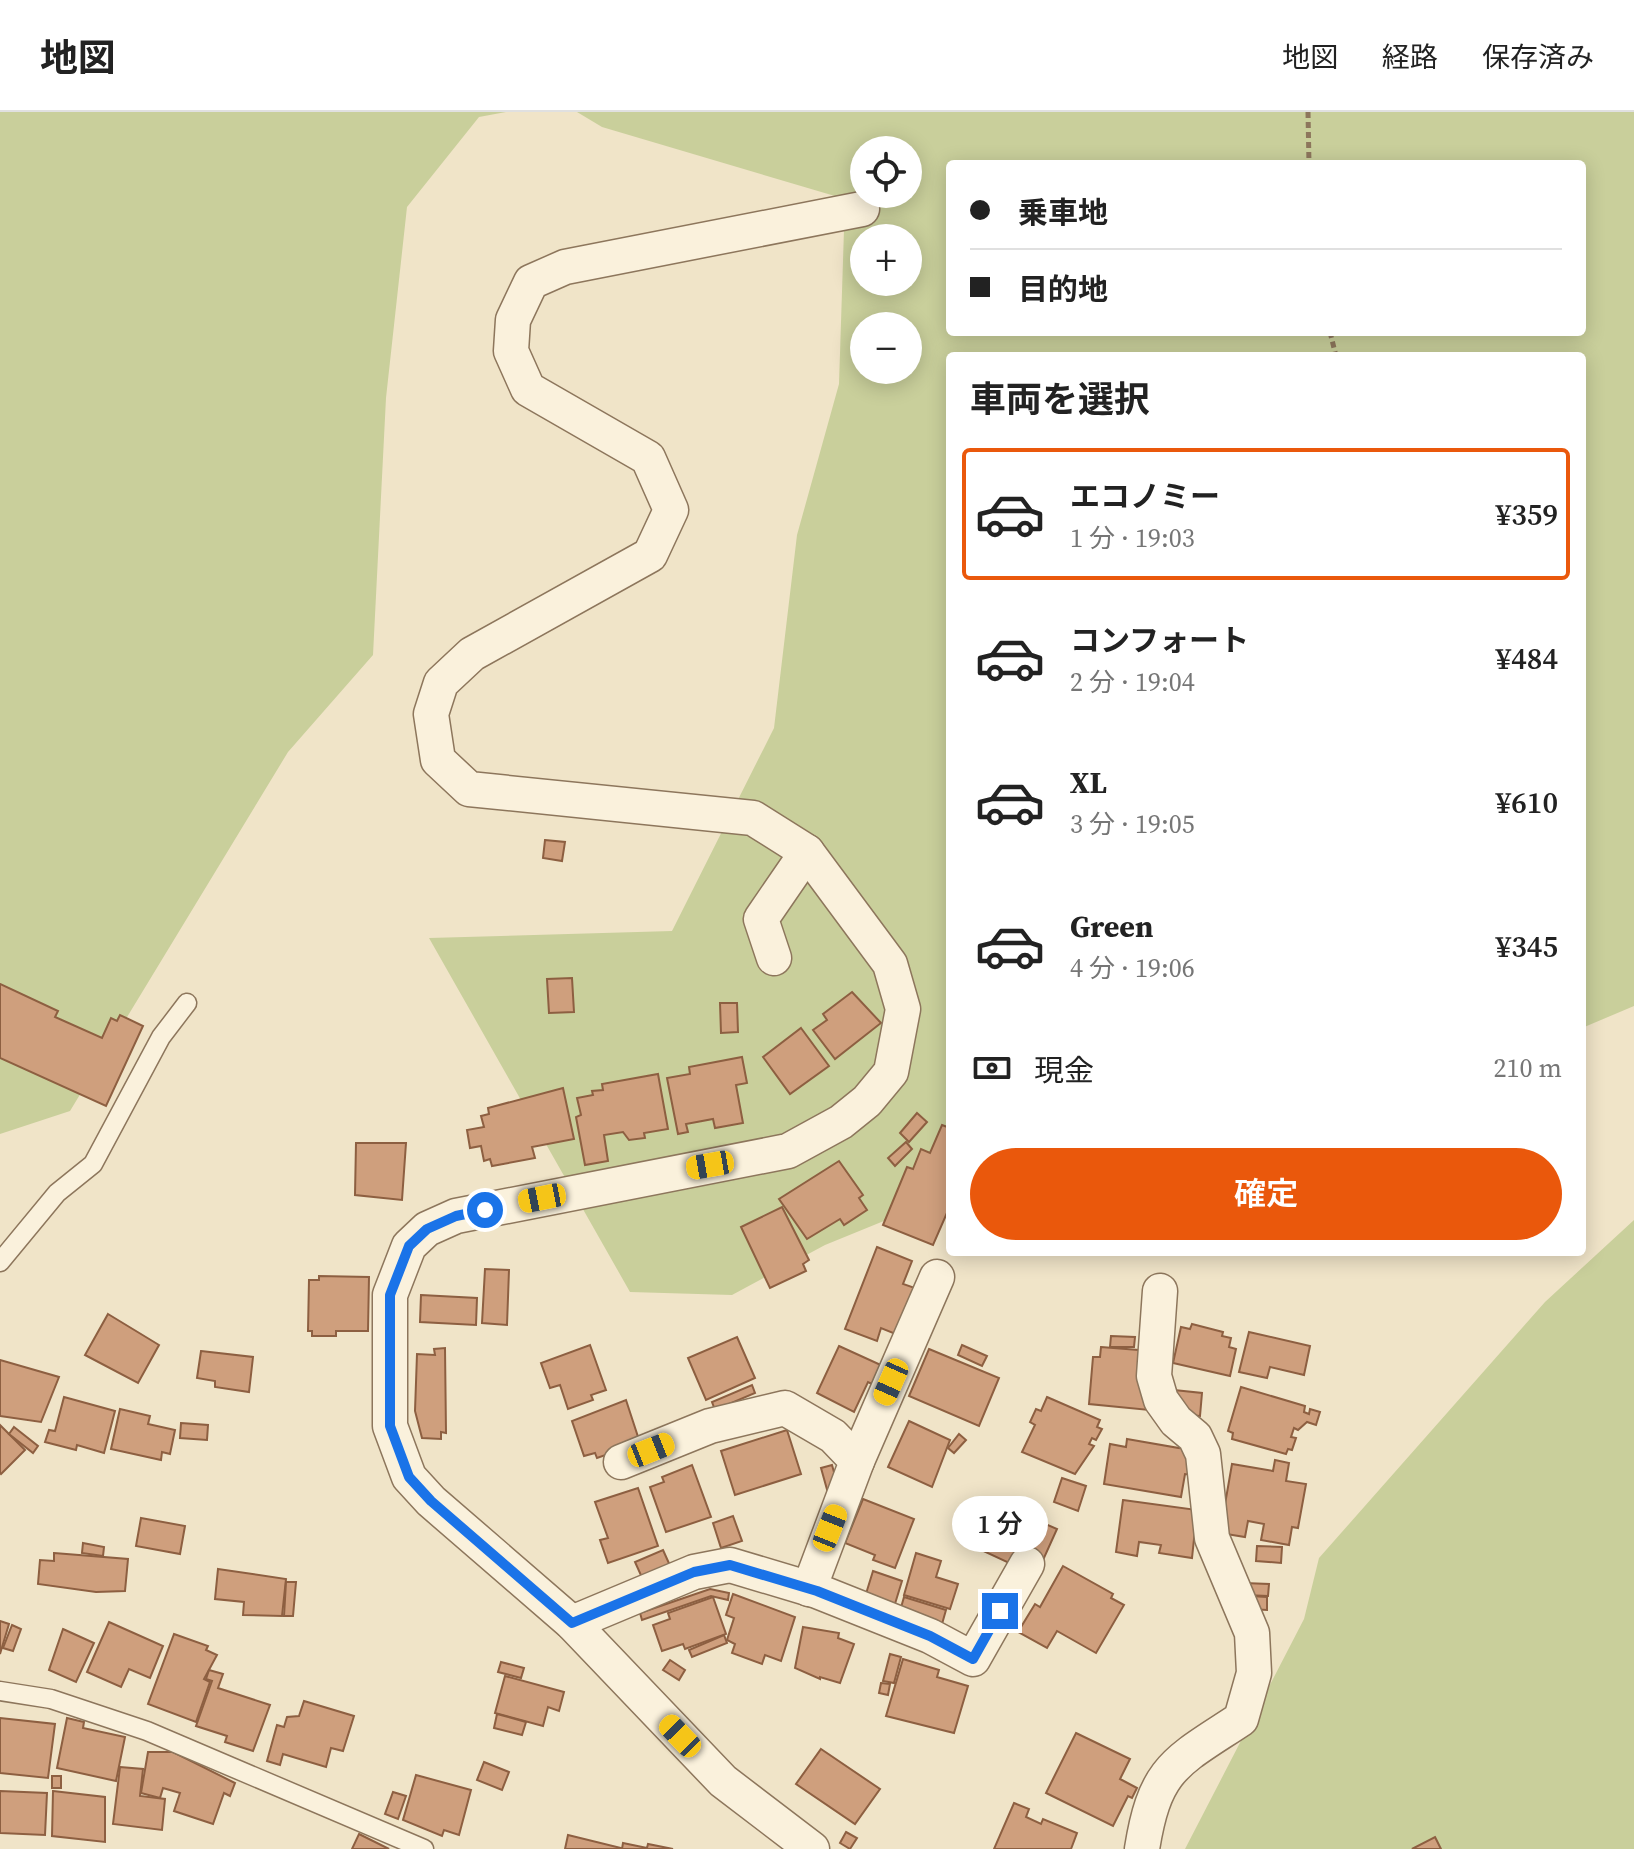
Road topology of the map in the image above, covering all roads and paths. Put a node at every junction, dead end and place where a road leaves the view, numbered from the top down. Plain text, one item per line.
1 (1308, 112) edge
2 (1309, 160) edge
3 (862, 209) dead end
4 (807, 852) junction
5 (774, 958) dead end
6 (187, 1003) dead end
7 (0, 1262) edge
8 (937, 1277) dead end
9 (1160, 1291) dead end
10 (857, 1461) junction
11 (621, 1462) dead end
12 (1027, 1564) dead end
13 (809, 1589) junction
14 (572, 1623) junction
15 (0, 1691) edge
16 (424, 1849) edge
17 (812, 1849) edge
18 (1142, 1849) edge

1 - 2 path
3 - 4 street
4 - 5 street
4 - 14 street
6 - 7 lane
8 - 10 street
9 - 18 street
10 - 11 street
10 - 13 street
12 - 13 street
13 - 14 street
14 - 17 street
15 - 16 lane

